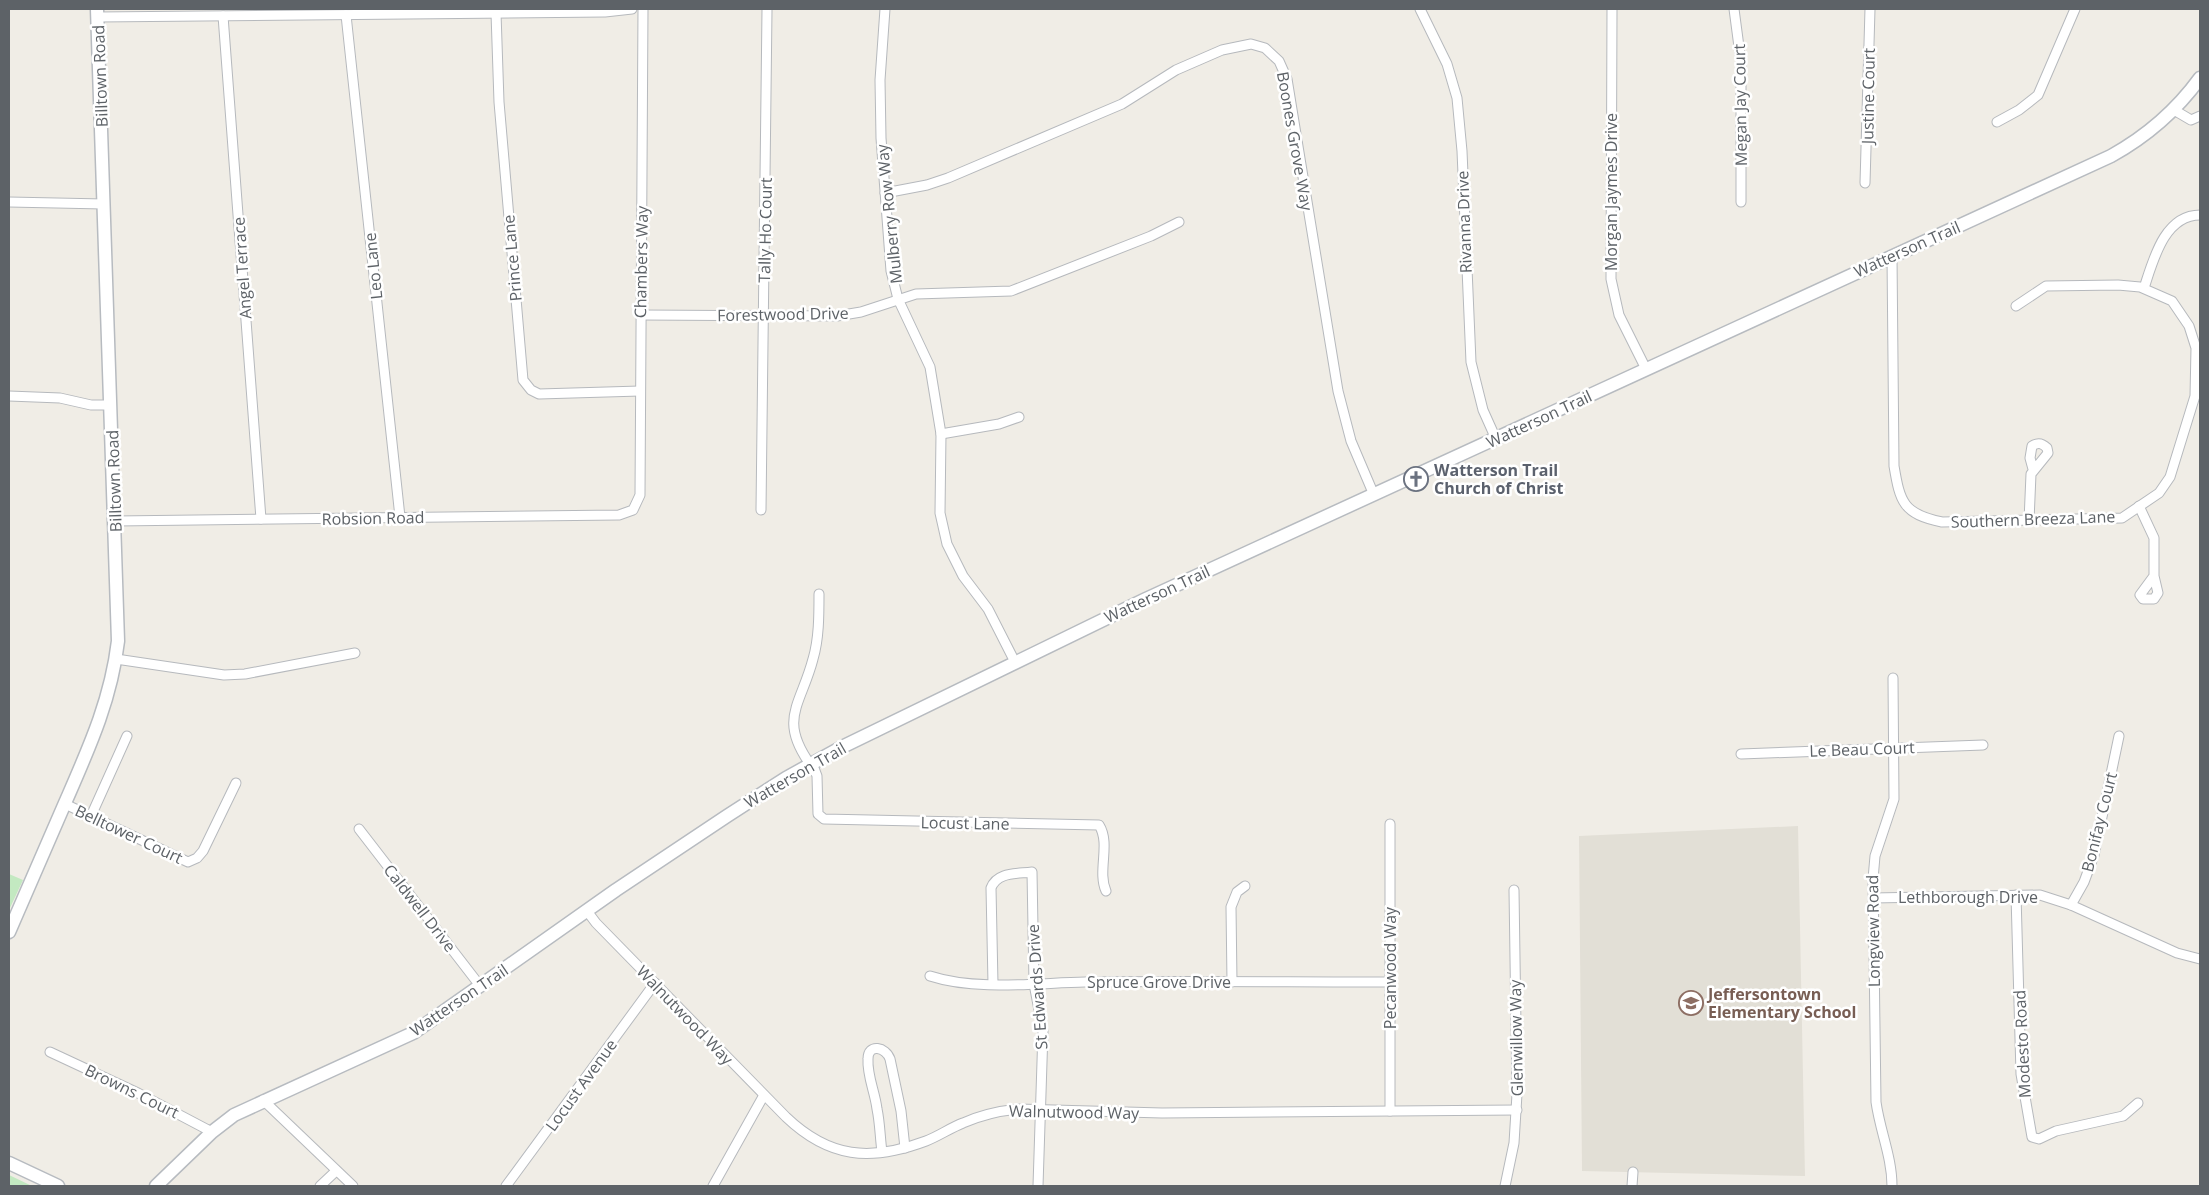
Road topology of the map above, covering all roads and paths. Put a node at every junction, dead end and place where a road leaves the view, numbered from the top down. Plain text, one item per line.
1 (632, 9) edge
2 (643, 9) edge
3 (885, 9) edge
4 (1420, 9) edge
5 (1612, 9) edge
6 (1734, 9) edge
7 (1870, 9) edge
8 (767, 10) edge
9 (2071, 10) edge
10 (98, 13) edge
11 (496, 13) junction
12 (346, 15) junction
13 (223, 16) junction
14 (2200, 78) edge
15 (2174, 110) junction
16 (2200, 116) edge
17 (1997, 122) dead end
18 (1865, 183) dead end
19 (884, 193) junction
20 (9, 202) edge
21 (1741, 202) dead end
22 (104, 204) junction
23 (2199, 213) edge
24 (1179, 222) dead end
25 (1892, 256) junction
26 (2144, 288) junction
27 (898, 299) junction
28 (2016, 306) dead end
29 (641, 315) junction
30 (764, 316) junction
31 (1646, 369) junction
32 (640, 391) junction
33 (9, 396) edge
34 (2196, 404) edge
35 (111, 405) junction
36 (1019, 417) dead end
37 (941, 434) junction
38 (1496, 439) junction
39 (2032, 469) dead end
40 (1374, 495) junction
41 (2139, 506) junction
42 (761, 510) dead end
43 (630, 512) joint
44 (400, 517) junction
45 (261, 519) junction
46 (116, 521) junction
47 (2029, 521) junction
48 (2154, 576) dead end
49 (819, 594) dead end
50 (355, 653) dead end
51 (116, 659) junction
52 (1015, 662) junction
53 (1893, 678) dead end
54 (127, 736) dead end
55 (2118, 736) dead end
56 (1983, 745) dead end
57 (1894, 748) junction
58 (1741, 754) dead end
59 (811, 764) junction
60 (236, 783) dead end
61 (65, 804) junction
62 (91, 816) junction
63 (1390, 824) dead end
64 (359, 829) dead end
65 (1245, 886) dead end
66 (1514, 890) dead end
67 (1106, 891) dead end
68 (2016, 895) junction
69 (1873, 898) junction
70 (2071, 905) junction
71 (587, 911) junction
72 (9, 932) edge
73 (2200, 959) edge
74 (930, 976) dead end
75 (1232, 982) junction
76 (1390, 982) junction
77 (654, 983) junction
78 (993, 984) junction
79 (1034, 984) junction
80 (481, 987) junction
81 (50, 1052) dead end
82 (764, 1095) junction
83 (263, 1100) junction
84 (2138, 1103) dead end
85 (1039, 1110) junction
86 (1516, 1110) junction
87 (1390, 1111) junction
88 (212, 1132) junction
89 (905, 1148) junction
90 (882, 1152) junction
91 (9, 1163) edge
92 (336, 1171) junction
93 (1633, 1172) dead end
94 (717, 1184) edge
95 (58, 1186) edge
96 (156, 1186) edge
97 (320, 1186) edge
98 (353, 1186) edge
99 (506, 1186) edge
100 (1038, 1186) edge
101 (1505, 1186) edge
102 (1632, 1186) edge
103 (1892, 1186) edge

1 - 11 street
2 - 29 street, Chambers Way
3 - 19 street, Mulberry Row Way
4 - 38 street, Rivanna Drive
5 - 31 street, Morgan Jaymes Drive
6 - 21 street, Megan Jay Court
7 - 18 street, Justine Court
8 - 30 street, Tally Ho Court
9 - 17 street
10 - 13 street
10 - 22 main road, Billtown Road
11 - 12 street
11 - 32 street, Prince Lane
12 - 13 street
12 - 44 street, Leo Lane
13 - 45 street, Angel Terrace
14 - 15 main road, Watterson Trail
15 - 16 street
15 - 25 main road, Watterson Trail
19 - 27 street, Mulberry Row Way
19 - 40 street, Boones Grove Way
20 - 22 street
22 - 35 main road, Billtown Road
23 - 26 street
24 - 27 street, Forestwood Drive
25 - 31 main road, Watterson Trail
25 - 47 street, Southern Breeza Lane
26 - 28 street, Southern Breeza Lane
26 - 34 street, Southern Breeza Lane
27 - 30 street, Forestwood Drive
27 - 37 street, Mulberry Row Way
29 - 30 street, Forestwood Drive
29 - 32 street, Chambers Way
30 - 42 street, Tally Ho Court
31 - 38 main road, Watterson Trail
32 - 43 street, Chambers Way
33 - 35 street
34 - 41 street, Southern Breeza Lane
35 - 46 main road, Billtown Road
36 - 37 street
37 - 52 street, Mulberry Row Way
38 - 40 main road, Watterson Trail
39 - 47 street
40 - 52 main road, Watterson Trail
41 - 47 street, Southern Breeza Lane
41 - 48 street
43 - 44 street, Robsion Road
44 - 45 street, Robsion Road
45 - 46 street, Robsion Road
46 - 51 main road, Billtown Road
49 - 59 street
50 - 51 street
51 - 61 main road, Billtown Road
52 - 59 main road, Watterson Trail
53 - 57 street, Longview Road
54 - 62 street
55 - 70 street, Bonifay Court
56 - 57 street, Le Beau Court
57 - 58 street, Le Beau Court
57 - 69 street, Longview Road
59 - 67 street, Locust Lane
59 - 71 main road, Watterson Trail
60 - 62 street, Belltower Court
61 - 62 street, Belltower Court
61 - 72 main road, Billtown Road
63 - 76 street, Pecanwood Way
64 - 80 street, Caldwell Drive
65 - 75 street
66 - 86 street, Glenwillow Way
68 - 69 street, Lethborough Drive
68 - 70 street, Lethborough Drive
68 - 84 street, Modesto Road
69 - 103 street, Longview Road
70 - 73 street, Lethborough Drive
71 - 77 street, Walnutwood Way
71 - 80 main road, Watterson Trail
74 - 78 street, Spruce Grove Drive
75 - 76 street, Spruce Grove Drive
75 - 79 street, Spruce Grove Drive
76 - 87 street, Pecanwood Way
77 - 82 street, Walnutwood Way
77 - 99 street, Locust Avenue
78 - 79 street, Spruce Grove Drive
78 - 79 street, St Edwards Drive
79 - 85 street, St Edwards Drive
80 - 83 main road, Watterson Trail
81 - 88 street, Browns Court
82 - 90 street, Walnutwood Way
82 - 94 street
83 - 88 main road, Watterson Trail
83 - 92 street
85 - 87 street, Walnutwood Way
85 - 89 street, Walnutwood Way
85 - 100 street, St Edwards Drive
86 - 87 street, Walnutwood Way
86 - 101 street, Glenwillow Way
88 - 96 main road, Watterson Trail
89 - 90 street, Walnutwood Way
89 - 90 street
91 - 95 main road
92 - 97 street
92 - 98 street
93 - 102 street

